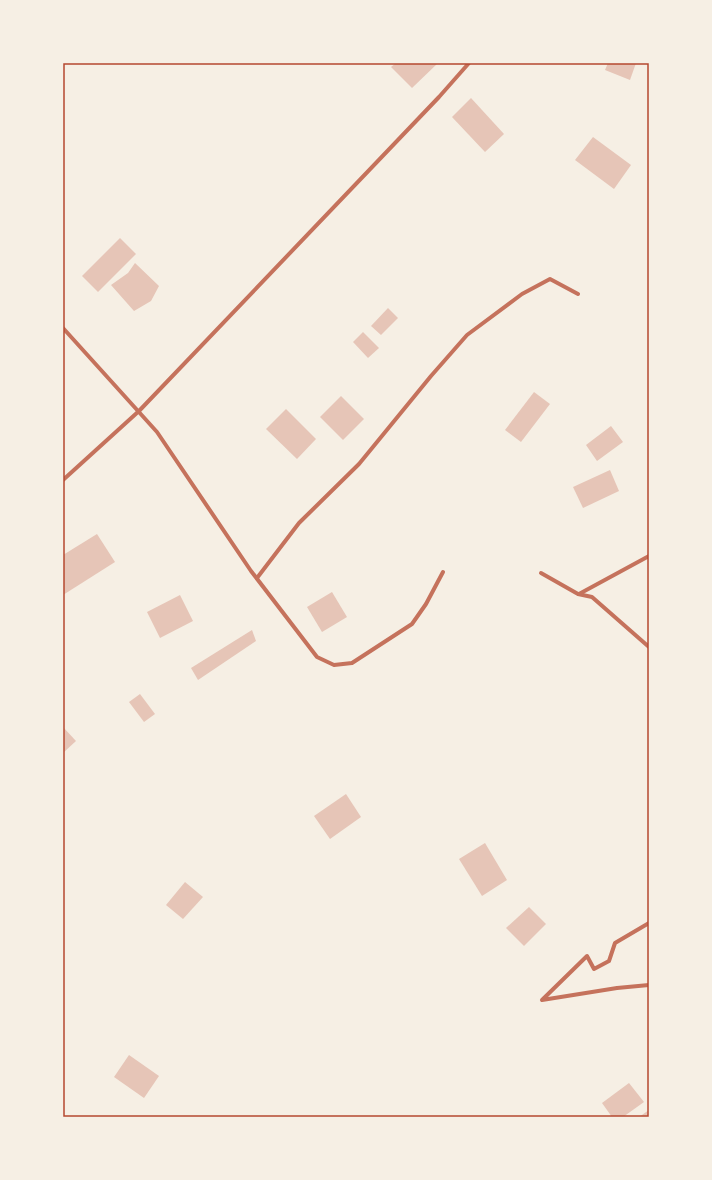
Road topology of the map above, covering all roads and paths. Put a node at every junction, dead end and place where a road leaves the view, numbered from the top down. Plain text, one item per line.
1 (469, 63) edge
2 (578, 294) dead end
3 (63, 328) edge
4 (139, 411) junction
5 (63, 480) edge
6 (649, 556) edge
7 (443, 572) dead end
8 (541, 573) dead end
9 (257, 578) junction
10 (578, 594) junction
11 (649, 647) edge
12 (649, 923) edge
13 (649, 985) edge

1 - 4 street
2 - 9 street
3 - 4 street
4 - 5 street
4 - 9 street
6 - 10 street
7 - 9 street
8 - 10 street
10 - 11 street
12 - 13 street

